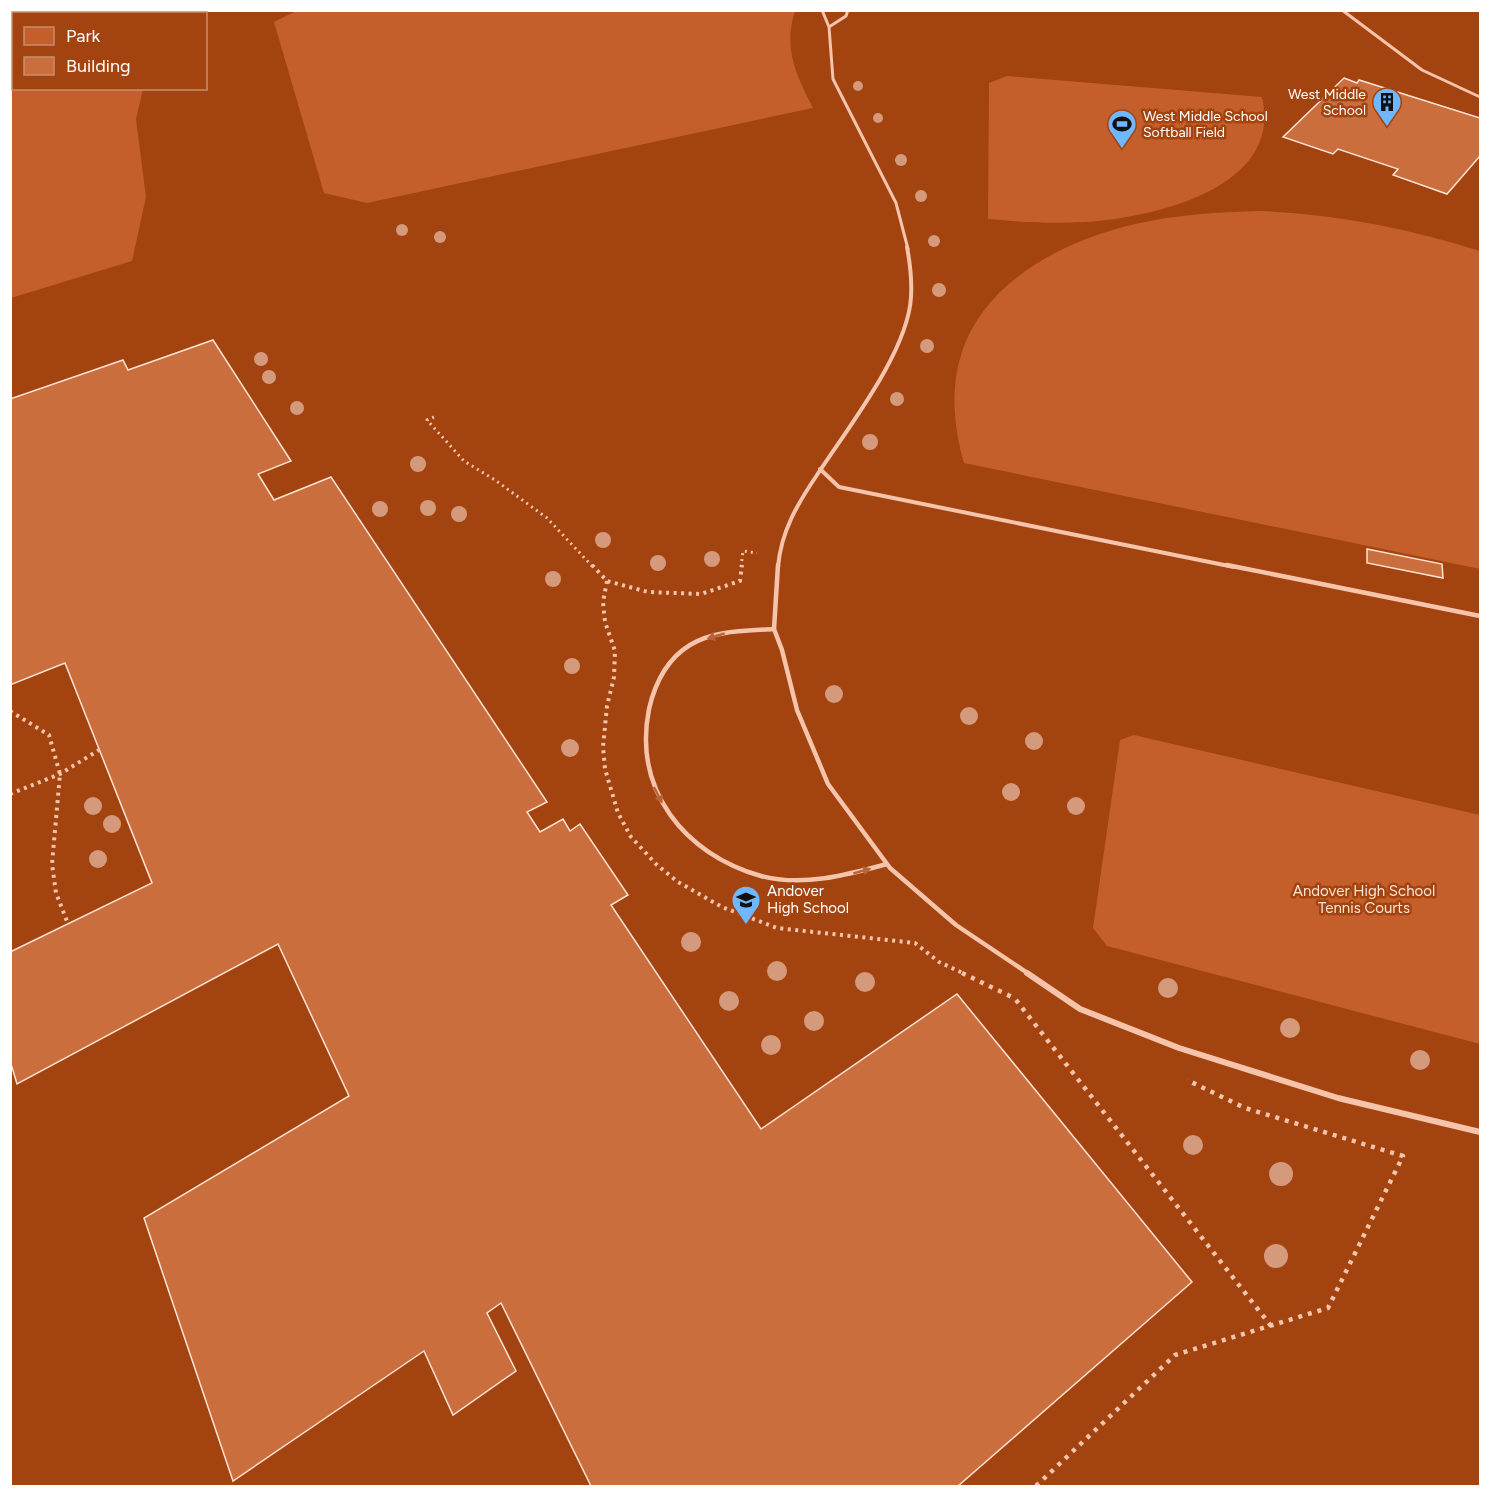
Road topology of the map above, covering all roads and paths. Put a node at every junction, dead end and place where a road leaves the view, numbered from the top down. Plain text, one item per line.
1 (822, 10) edge
2 (848, 10) edge
3 (1342, 10) edge
4 (830, 27) junction
5 (1480, 97) edge
6 (434, 417) dead end
7 (820, 469) junction
8 (779, 554) junction
9 (607, 581) junction
10 (1480, 616) edge
11 (774, 629) junction
12 (10, 711) edge
13 (99, 750) dead end
14 (60, 774) junction
15 (10, 794) edge
16 (887, 864) junction
17 (68, 924) dead end
18 (1016, 999) junction
19 (1026, 1004) dead end
20 (1183, 1078) dead end
21 (1480, 1132) edge
22 (1271, 1326) junction
23 (1036, 1486) edge

1 - 4 lane
2 - 4 lane
3 - 5 lane
4 - 7 lane
6 - 9 path
7 - 8 lane
7 - 10 lane
8 - 9 path
8 - 11 lane
9 - 18 path
11 - 16 lane
11 -> 16 lane
12 - 14 path
13 - 14 path
14 - 15 path
14 - 17 path
16 - 21 lane
18 - 19 path
18 - 22 path
20 - 22 path
22 - 23 path

